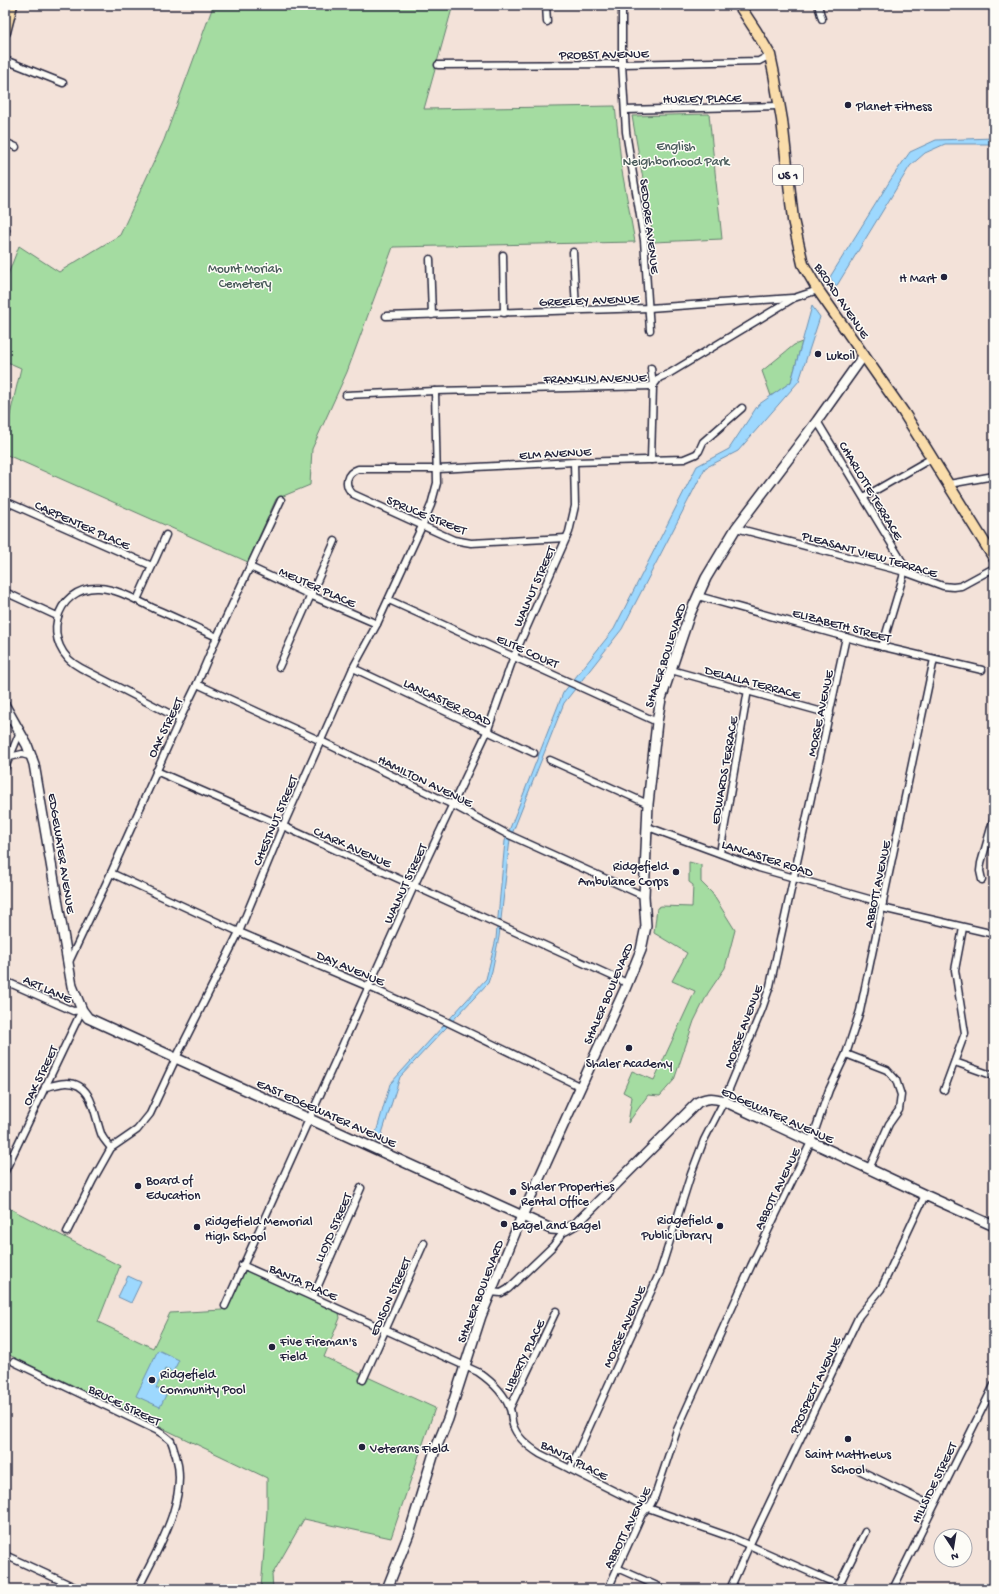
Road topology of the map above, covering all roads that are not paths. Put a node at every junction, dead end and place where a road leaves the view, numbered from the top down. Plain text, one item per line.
1 (12, 5) edge
2 (546, 5) edge
3 (622, 5) edge
4 (739, 5) edge
5 (818, 5) edge
6 (822, 19) dead end
7 (547, 22) dead end
8 (5, 32) edge
9 (770, 56) junction
10 (5, 60) edge
11 (622, 64) junction
12 (438, 65) dead end
13 (63, 83) dead end
14 (780, 106) junction
15 (624, 110) junction
16 (5, 142) edge
17 (16, 147) dead end
18 (573, 252) dead end
19 (503, 255) dead end
20 (430, 258) dead end
21 (818, 290) junction
22 (794, 298) junction
23 (649, 308) junction
24 (576, 310) junction
25 (504, 313) junction
26 (432, 315) junction
27 (386, 316) dead end
28 (650, 330) dead end
29 (864, 355) junction
30 (651, 368) dead end
31 (653, 386) junction
32 (434, 391) junction
33 (346, 395) dead end
34 (742, 408) dead end
35 (817, 421) junction
36 (932, 458) junction
37 (651, 460) junction
38 (574, 462) junction
39 (438, 469) junction
40 (350, 473) joint
41 (994, 476) edge
42 (949, 484) junction
43 (864, 498) junction
44 (281, 500) dead end
45 (5, 501) edge
46 (422, 526) junction
47 (736, 528) junction
48 (166, 535) dead end
49 (566, 538) junction
50 (335, 541) dead end
51 (994, 558) edge
52 (152, 566) junction
53 (250, 567) junction
54 (994, 568) edge
55 (904, 572) junction
56 (5, 592) edge
57 (310, 595) junction
58 (698, 596) junction
59 (137, 600) junction
60 (389, 600) junction
61 (57, 616) junction
62 (378, 624) junction
63 (217, 637) junction
64 (846, 637) junction
65 (882, 647) junction
66 (514, 656) junction
67 (934, 659) junction
68 (279, 668) dead end
69 (353, 668) junction
70 (671, 670) junction
71 (982, 670) dead end
72 (197, 684) junction
73 (748, 690) junction
74 (5, 706) edge
75 (830, 714) junction
76 (180, 718) junction
77 (657, 722) junction
78 (20, 732) junction
79 (487, 732) junction
80 (321, 741) junction
81 (534, 753) dead end
82 (32, 757) junction
83 (10, 758) junction
84 (550, 760) dead end
85 (5, 768) edge
86 (156, 771) junction
87 (648, 804) junction
88 (453, 805) junction
89 (994, 817) edge
90 (283, 826) junction
91 (648, 827) junction
92 (720, 853) junction
93 (111, 873) junction
94 (794, 878) junction
95 (982, 880) dead end
96 (414, 886) junction
97 (644, 896) junction
98 (882, 905) junction
99 (963, 928) junction
100 (239, 932) junction
101 (994, 934) edge
102 (68, 965) junction
103 (5, 981) edge
104 (627, 982) junction
105 (369, 987) junction
106 (82, 1010) junction
107 (846, 1054) junction
108 (176, 1058) junction
109 (955, 1062) junction
110 (994, 1076) edge
111 (581, 1086) junction
112 (45, 1088) junction
113 (944, 1090) dead end
114 (724, 1101) junction
115 (309, 1119) junction
116 (810, 1142) junction
117 (111, 1148) junction
118 (869, 1169) junction
119 (5, 1170) edge
120 (361, 1188) dead end
121 (925, 1195) junction
122 (522, 1216) junction
123 (994, 1226) edge
124 (565, 1230) junction
125 (67, 1232) dead end
126 (424, 1243) dead end
127 (242, 1265) junction
128 (490, 1292) junction
129 (313, 1297) junction
130 (225, 1306) dead end
131 (556, 1311) dead end
132 (386, 1330) junction
133 (14, 1362) dead end
134 (465, 1366) junction
135 (363, 1380) dead end
136 (994, 1385) edge
137 (510, 1408) junction
138 (570, 1469) junction
139 (859, 1470) dead end
140 (933, 1506) junction
141 (648, 1508) junction
142 (865, 1532) dead end
143 (749, 1546) junction
144 (5, 1555) edge
145 (617, 1568) junction
146 (839, 1585) junction
147 (79, 1589) edge
148 (138, 1589) edge
149 (387, 1589) edge
150 (608, 1589) edge
151 (664, 1589) edge
152 (730, 1589) edge
153 (848, 1589) edge
154 (893, 1589) edge

1 - 8 main road
2 - 7 street
3 - 11 street, SEDORE AVENUE
4 - 9 main road, BROAD AVENUE / US 1
5 - 6 street
9 - 11 street, PROBST AVENUE
9 - 14 main road, BROAD AVENUE / US 1
10 - 13 street
11 - 12 street, PROBST AVENUE
11 - 15 street, SEDORE AVENUE
14 - 15 street, HURLEY PLACE
14 - 21 main road, BROAD AVENUE / US 1
15 - 23 street, SEDORE AVENUE
16 - 17 street
18 - 24 street
19 - 25 street
20 - 26 street
21 - 22 street, FRANKLIN AVENUE
21 - 29 main road, BROAD AVENUE / US 1
22 - 23 street, GREELEY AVENUE
22 - 31 street, FRANKLIN AVENUE
23 - 24 street, GREELEY AVENUE
23 - 28 street, SEDORE AVENUE
24 - 25 street, GREELEY AVENUE
25 - 26 street, GREELEY AVENUE
26 - 27 street, GREELEY AVENUE
29 - 35 street, SHALER BOULEVARD
29 - 36 main road, BROAD AVENUE / US 1
30 - 31 street
31 - 32 street, FRANKLIN AVENUE
31 - 37 street
32 - 33 street, FRANKLIN AVENUE
32 - 39 street, CHESTNUT STREET
34 - 37 street, ELM AVENUE
35 - 43 street, CHARLOTTE TERRACE
35 - 47 street, SHALER BOULEVARD
36 - 42 main road, BROAD AVENUE / US 1
36 - 43 street
37 - 38 street, ELM AVENUE
38 - 39 street, ELM AVENUE
38 - 49 street, WALNUT STREET
39 - 40 street, ELM AVENUE
39 - 46 street, CHESTNUT STREET
40 - 46 street, SPRUCE STREET
41 - 42 street
42 - 51 main road, BROAD AVENUE / US 1
43 - 55 street, CHARLOTTE TERRACE
44 - 53 street, OAK STREET
45 - 52 street, CARPENTER PLACE
46 - 49 street, SPRUCE STREET
46 - 60 street, CHESTNUT STREET
47 - 55 street, PLEASANT VIEW TERRACE
47 - 58 street, SHALER BOULEVARD
48 - 52 street
49 - 66 street, WALNUT STREET
50 - 57 street
52 - 59 street
53 - 57 street, MEUTER PLACE
53 - 63 street, OAK STREET
54 - 55 street, PLEASANT VIEW TERRACE
55 - 65 street
56 - 61 street
57 - 62 street, MEUTER PLACE
57 - 68 street
58 - 64 street, ELIZABETH STREET
58 - 70 street, SHALER BOULEVARD
59 - 61 street
59 - 63 street
60 - 62 street, CHESTNUT STREET
60 - 66 street, ELITE COURT
61 - 76 street
62 - 69 street, CHESTNUT STREET
63 - 72 street, OAK STREET
64 - 65 street, ELIZABETH STREET
64 - 75 street, MORSE AVENUE
65 - 67 street, ELIZABETH STREET
66 - 77 street, ELITE COURT
66 - 79 street, WALNUT STREET
67 - 71 street, ELIZABETH STREET
67 - 98 street, ABBOTT AVENUE
69 - 79 street, LANCASTER ROAD
69 - 80 street, CHESTNUT STREET
70 - 73 street, DELALLA TERRACE
70 - 77 street, SHALER BOULEVARD
72 - 76 street, OAK STREET
72 - 80 street, HAMILTON AVENUE
73 - 75 street, DELALLA TERRACE
73 - 92 street, EDWARDS TERRACE
74 - 78 street, EDGEWATER AVENUE
75 - 94 street, MORSE AVENUE
76 - 86 street, OAK STREET
77 - 87 street, SHALER BOULEVARD
78 - 82 street, EDGEWATER AVENUE
78 - 83 street
79 - 81 street, LANCASTER ROAD
79 - 88 street, WALNUT STREET
80 - 88 street, HAMILTON AVENUE
80 - 90 street, CHESTNUT STREET
82 - 83 street
82 - 102 street, EDGEWATER AVENUE
83 - 85 street
84 - 87 street
86 - 90 street, CLARK AVENUE
86 - 93 street, OAK STREET
87 - 91 street, SHALER BOULEVARD
88 - 96 street, WALNUT STREET
88 - 97 street, HAMILTON AVENUE
89 - 95 street
90 - 96 street, CLARK AVENUE
90 - 100 street, CHESTNUT STREET
91 - 92 street, LANCASTER ROAD
91 - 97 street, SHALER BOULEVARD
92 - 94 street, LANCASTER ROAD
93 - 100 street, DAY AVENUE
93 - 102 street, OAK STREET
94 - 98 street, LANCASTER ROAD
94 - 114 street, MORSE AVENUE
96 - 104 street, CLARK AVENUE
96 - 105 street, WALNUT STREET
97 - 104 street, SHALER BOULEVARD
98 - 99 street, LANCASTER ROAD
98 - 107 street, ABBOTT AVENUE
99 - 101 street, LANCASTER ROAD
99 - 109 street
100 - 105 street, DAY AVENUE
100 - 108 street, CHESTNUT STREET
102 - 106 street, EDGEWATER AVENUE
103 - 106 street, ART LANE
104 - 111 street, SHALER BOULEVARD
105 - 111 street, DAY AVENUE
105 - 115 street, WALNUT STREET
106 - 108 street, EAST EDGEWATER AVENUE
106 - 112 street, OAK STREET
107 - 116 street, ABBOTT AVENUE
107 - 118 street
108 - 115 street, EAST EDGEWATER AVENUE
108 - 117 street, CHESTNUT STREET
109 - 110 street
109 - 113 street
111 - 122 street, SHALER BOULEVARD
112 - 117 street
112 - 119 street, OAK STREET
114 - 116 street, EDGEWATER AVENUE
114 - 124 street, EDGEWATER AVENUE
114 - 138 street, MORSE AVENUE
115 - 122 street, EAST EDGEWATER AVENUE
115 - 127 street, WALNUT STREET
116 - 118 street, EDGEWATER AVENUE
116 - 141 street, ABBOTT AVENUE
117 - 125 street, CHESTNUT STREET
118 - 121 street, EDGEWATER AVENUE
120 - 129 street, LLOYD STREET
121 - 123 street, EDGEWATER AVENUE
121 - 143 street, PROSPECT AVENUE
122 - 124 street, EAST EDGEWATER AVENUE
122 - 128 street, SHALER BOULEVARD
124 - 128 street
126 - 132 street, EDISON STREET
127 - 129 street, BANTA PLACE
127 - 130 street, WALNUT STREET
128 - 134 street, SHALER BOULEVARD
129 - 132 street, BANTA PLACE
131 - 137 street, LIBERTY PLACE
132 - 134 street, BANTA PLACE
132 - 135 street, EDISON STREET
133 - 148 street, BRUCE STREET
134 - 137 street, BANTA PLACE
134 - 149 street, SHALER BOULEVARD
136 - 140 street, HILLSIDE STREET
137 - 138 street, BANTA PLACE
138 - 141 street, BANTA PLACE
139 - 140 street
140 - 154 street, HILLSIDE STREET
141 - 143 street, BANTA PLACE
141 - 145 street, ABBOTT AVENUE
142 - 146 street
143 - 146 street, BANTA PLACE
143 - 152 street, PROSPECT AVENUE
144 - 147 street
145 - 150 street, ABBOTT AVENUE
145 - 151 street
146 - 153 street, BANTA PLACE

